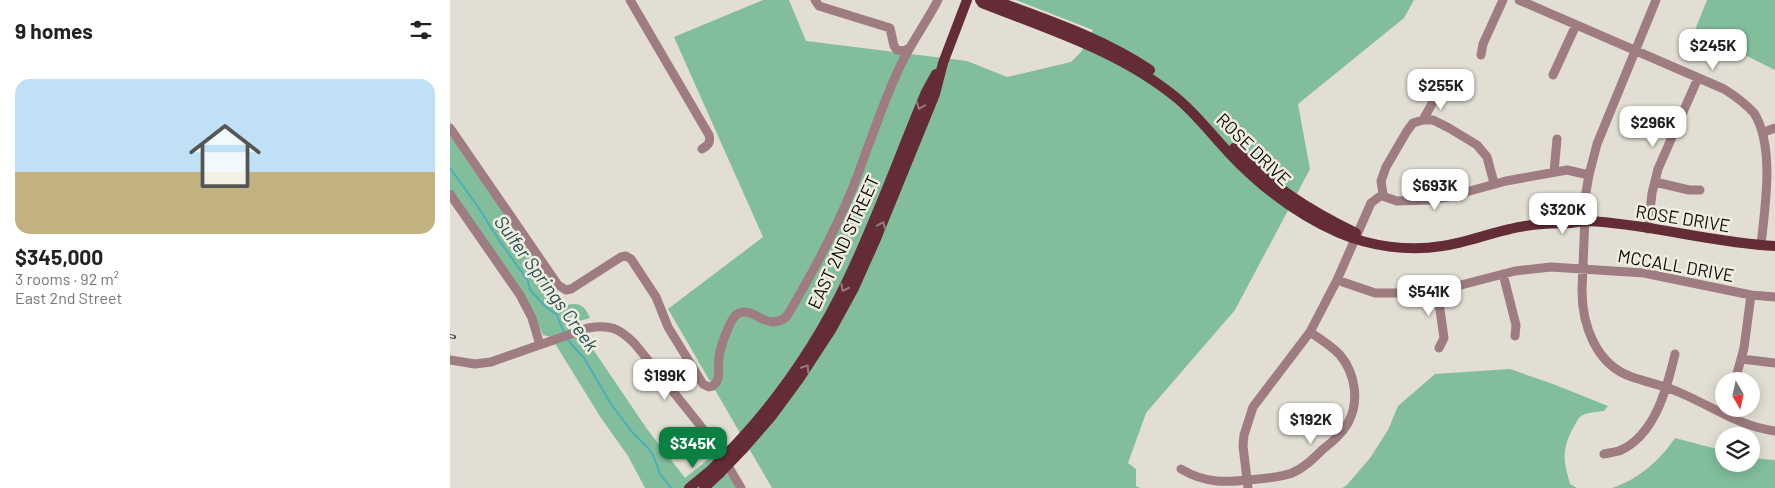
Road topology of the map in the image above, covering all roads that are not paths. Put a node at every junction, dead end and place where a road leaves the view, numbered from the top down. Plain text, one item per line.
1 (630, 0) edge
2 (815, 0) edge
3 (938, 0) edge
4 (968, 0) edge
5 (980, 0) edge
6 (994, 0) edge
7 (1503, 0) edge
8 (1519, 0) edge
9 (1656, 0) edge
10 (1576, 25) junction
11 (909, 48) junction
12 (1636, 51) junction
13 (1481, 55) dead end
14 (1553, 75) dead end
15 (1698, 78) junction
16 (1439, 91) dead end
17 (1423, 120) junction
18 (450, 128) edge
19 (1775, 128) edge
20 (1764, 132) junction
21 (1557, 139) dead end
22 (702, 149) dead end
23 (1554, 172) junction
24 (1589, 174) junction
25 (1654, 182) junction
26 (1494, 183) junction
27 (1700, 190) dead end
28 (450, 194) edge
29 (1383, 194) junction
30 (1586, 221) junction
31 (1648, 229) junction
32 (1355, 236) junction
33 (1761, 245) junction
34 (1775, 246) edge
35 (1583, 269) junction
36 (1503, 274) junction
37 (1337, 280) junction
38 (1438, 288) junction
39 (1752, 295) junction
40 (1775, 297) edge
41 (1310, 332) junction
42 (1515, 336) dead end
43 (540, 345) junction
44 (1439, 348) dead end
45 (1675, 354) dead end
46 (1742, 358) junction
47 (450, 360) edge
48 (1775, 363) edge
49 (1738, 372) edge
50 (1666, 387) junction
51 (1715, 408) edge
52 (1734, 418) edge
53 (1775, 430) edge
54 (1604, 454) dead end
55 (1181, 469) dead end
56 (716, 471) junction
57 (1247, 484) edge
58 (690, 488) edge
59 (704, 488) edge
60 (741, 488) edge

1 - 22 street
2 - 11 street
3 - 11 street
4 - 56 main road, EAST 2ND STREET, bridge
5 - 32 main road, ROSE DRIVE
6 - 32 main road, ROSE DRIVE
7 - 13 street
8 - 10 street
9 - 12 street
10 - 12 street
10 - 14 street
11 - 18 street
12 - 15 street
12 - 24 street
15 - 20 street
15 - 25 street
16 - 17 street
17 - 26 street
17 - 29 street
19 - 20 street
20 - 33 street
21 - 23 street
23 - 24 street
23 - 26 street
24 - 30 street
25 - 27 street
25 - 31 street
26 - 29 street
28 - 43 street
29 - 32 street
30 - 31 main road, ROSE DRIVE
30 - 32 main road, ROSE DRIVE
30 - 35 street
31 - 33 main road, ROSE DRIVE
32 - 37 street
33 - 34 main road, ROSE DRIVE
35 - 36 street, MCCALL DRIVE
35 - 39 street, MCCALL DRIVE
35 - 50 street
36 - 38 street, MCCALL DRIVE
36 - 42 street
37 - 38 street, MCCALL DRIVE
37 - 41 street
38 - 44 street
39 - 40 street, MCCALL DRIVE
39 - 46 street
41 - 57 street
41 - 57 street
43 - 47 street
43 - 60 street
45 - 50 street
46 - 48 street
46 - 49 street
50 - 51 street
50 - 54 street
52 - 53 street
55 - 57 street
56 - 58 main road, EAST 2ND STREET
56 - 59 main road, EAST 2ND STREET

